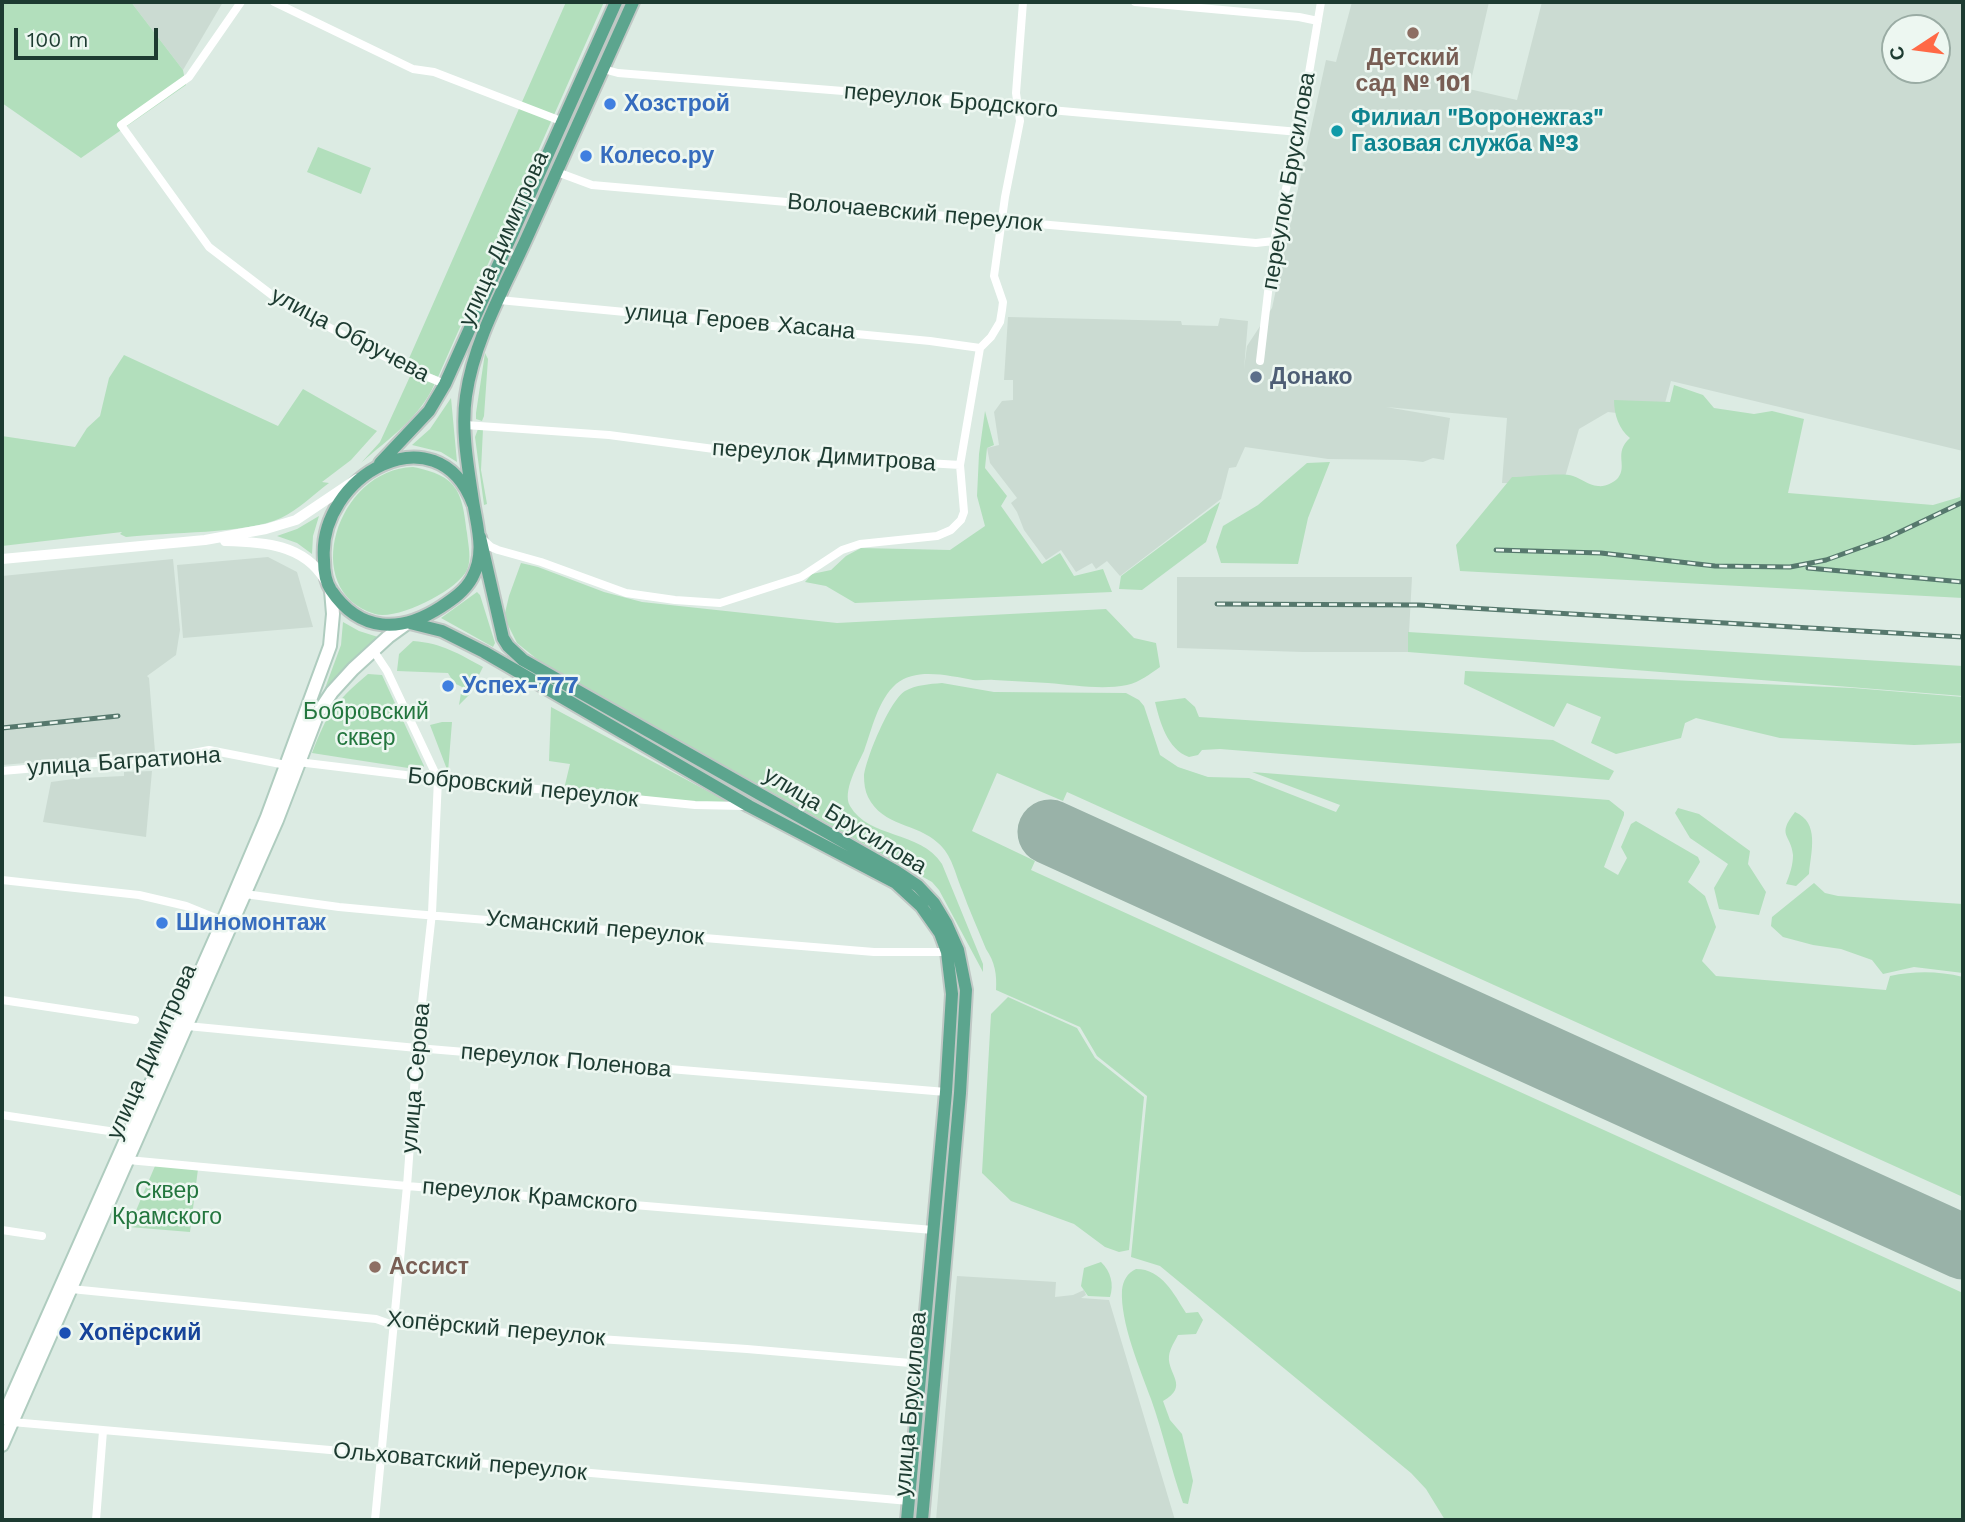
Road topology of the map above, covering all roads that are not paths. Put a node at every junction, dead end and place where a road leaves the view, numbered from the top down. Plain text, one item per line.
1 (241, 2) edge
2 (274, 2) edge
3 (615, 2) edge
4 (633, 2) edge
5 (1023, 2) edge
6 (1135, 2) edge
7 (1321, 2) edge
8 (1318, 21) junction
9 (603, 69) junction
10 (1018, 105) junction
11 (561, 121) junction
12 (1299, 132) junction
13 (557, 172) junction
14 (1002, 220) junction
15 (1274, 241) junction
16 (499, 300) junction
17 (980, 348) junction
18 (1260, 361) dead end
19 (445, 384) junction
20 (465, 425) junction
21 (960, 465) junction
22 (374, 468) junction
23 (362, 476) junction
24 (473, 504) junction
25 (480, 537) junction
26 (205, 540) junction
27 (2, 559) edge
28 (330, 588) junction
29 (408, 623) junction
30 (373, 650) junction
31 (292, 763) junction
32 (2, 771) edge
33 (438, 779) junction
34 (749, 806) junction
35 (2, 880) edge
36 (245, 894) junction
37 (432, 914) junction
38 (223, 921) junction
39 (947, 952) junction
40 (2, 1000) edge
41 (135, 1020) dead end
42 (187, 1026) junction
43 (417, 1048) junction
44 (946, 1092) junction
45 (2, 1115) edge
46 (129, 1134) junction
47 (128, 1160) junction
48 (407, 1186) junction
49 (2, 1230) edge
50 (933, 1230) junction
51 (42, 1236) dead end
52 (71, 1289) junction
53 (393, 1325) junction
54 (922, 1364) junction
55 (7, 1421) edge
56 (103, 1431) junction
57 (2, 1445) edge
58 (383, 1455) junction
59 (909, 1501) junction
60 (96, 1520) edge
61 (375, 1520) edge
62 (907, 1520) edge
63 (922, 1520) edge

1 - 19 street, улица Обручева
2 - 11 street
3 - 11 main road, улица Димитрова
4 - 9 main road, улица Димитрова
5 - 10 street, переулок Димитрова
6 - 8 street
7 - 8 street, переулок Брусилова
8 - 12 street, переулок Брусилова
9 - 10 street, переулок Бродского
9 - 13 main road, улица Димитрова
10 - 12 street, переулок Бродского
10 - 14 street, переулок Димитрова
11 - 19 main road, улица Димитрова
12 - 15 street, переулок Брусилова
13 - 14 street, Волочаевский переулок
13 - 16 main road, улица Димитрова
14 - 15 street, Волочаевский переулок
14 - 17 street, переулок Димитрова
15 - 18 street, переулок Брусилова
16 - 17 street, улица Героев Хасана
16 - 20 main road, улица Димитрова
17 - 21 street, переулок Димитрова
19 - 22 main road, улица Димитрова
20 - 21 street, переулок Димитрова
20 - 24 main road, улица Димитрова
21 - 25 street
22 - 23 main road, улица Димитрова
22 - 24 main road, улица Димитрова
23 - 26 street
23 - 28 main road, улица Димитрова
24 - 25 main road, улица Димитрова
25 - 29 main road, улица Димитрова
25 - 63 main road, улица Брусилова
26 - 27 street
26 - 28 street
28 - 29 main road
28 - 31 main road, улица Димитрова
29 - 30 main road, улица Димитрова
29 - 34 main road, улица Брусилова
30 - 31 main road, улица Димитрова
30 - 33 street, улица Серова
31 - 32 street, улица Багратиона
31 - 33 street, Бобровский переулок
31 - 36 main road, улица Димитрова
31 - 38 main road, улица Димитрова
33 - 34 street, Бобровский переулок
33 - 37 street, улица Серова
34 - 39 main road, улица Брусилова
35 - 38 street
36 - 37 street, Усманский переулок
36 - 42 main road, улица Димитрова
37 - 39 street, Усманский переулок
37 - 43 street, улица Серова
38 - 46 main road, улица Димитрова
39 - 44 main road, улица Брусилова
40 - 41 street
42 - 43 street, переулок Поленова
42 - 47 main road, улица Димитрова
43 - 44 street, переулок Поленова
43 - 48 street, улица Серова
44 - 50 main road, улица Брусилова
45 - 46 street
46 - 55 main road, улица Димитрова
47 - 48 street, переулок Крамского
47 - 52 main road, улица Димитрова
48 - 50 street, переулок Крамского
48 - 53 street, улица Серова
49 - 51 street
50 - 54 main road, улица Брусилова
52 - 53 street, Хопёрский переулок
52 - 55 main road, улица Димитрова
53 - 54 street, Хопёрский переулок
53 - 58 street, улица Серова
54 - 59 main road, улица Брусилова
55 - 56 street, Ольховатский переулок
55 - 57 main road, улица Димитрова
56 - 58 street, Ольховатский переулок
56 - 60 street
58 - 59 street, Ольховатский переулок
58 - 61 street, улица Серова
59 - 62 main road, улица Брусилова

